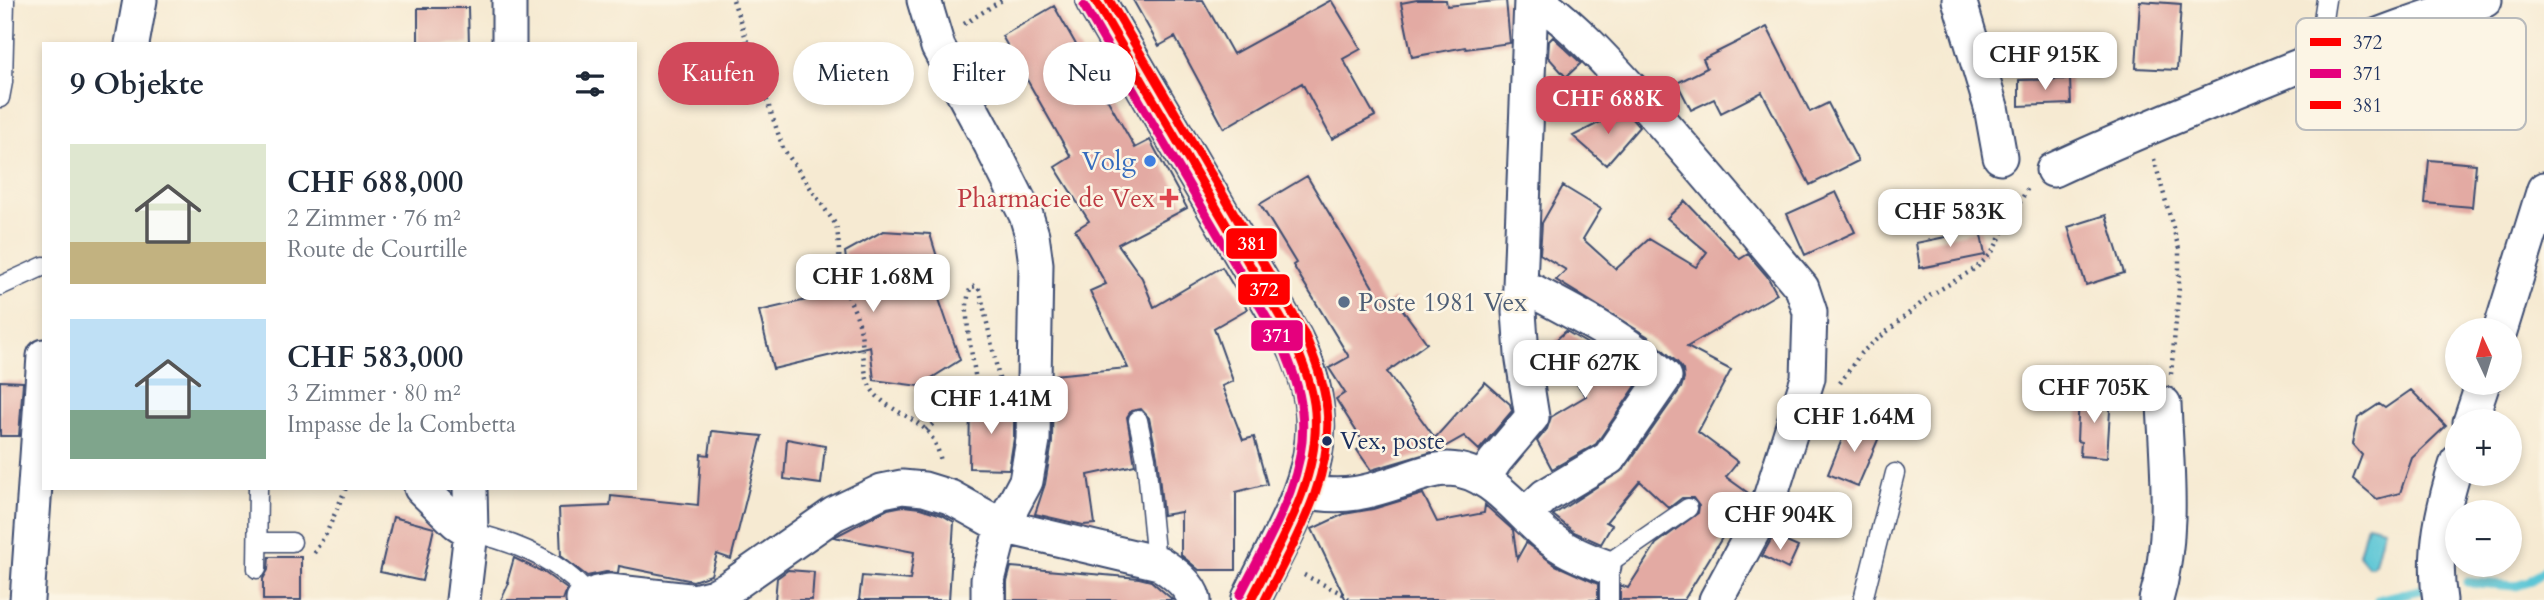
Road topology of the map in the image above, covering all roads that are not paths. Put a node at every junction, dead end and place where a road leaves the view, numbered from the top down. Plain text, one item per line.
1 (5, 0) edge
2 (140, 0) edge
3 (509, 0) edge
4 (924, 0) edge
5 (1095, 0) edge
6 (1531, 0) edge
7 (1538, 0) edge
8 (1959, 0) edge
9 (2326, 0) edge
10 (2484, 0) edge
11 (2324, 18) edge
12 (2424, 18) edge
13 (132, 42) edge
14 (509, 42) edge
15 (2296, 67) edge
16 (0, 98) edge
17 (2000, 157) road end
18 (2053, 170) road end
19 (2544, 190) edge
20 (42, 267) edge
21 (0, 286) edge
22 (1521, 289) junction
23 (2504, 318) edge
24 (42, 385) edge
25 (2164, 404) road end
26 (1138, 420) dead end
27 (1895, 473) dead end
28 (1483, 479) junction
29 (2451, 486) edge
30 (258, 490) edge
31 (423, 490) edge
32 (470, 490) edge
33 (1303, 491) junction
34 (1688, 508) dead end
35 (1526, 514) junction
36 (1002, 526) junction
37 (471, 532) junction
38 (258, 542) junction
39 (292, 542) dead end
40 (1156, 562) junction
41 (1604, 566) junction
42 (257, 569) dead end
43 (586, 598) edge
44 (27, 600) edge
45 (463, 600) edge
46 (689, 600) edge
47 (698, 600) edge
48 (988, 600) edge
49 (1194, 600) edge
50 (1251, 600) edge
51 (1609, 600) edge
52 (1716, 600) edge
53 (1863, 600) edge
54 (2157, 600) edge
55 (2440, 600) edge

1 - 16 lane
2 - 13 street
3 - 14 street
4 - 36 street
5 - 33 main road
6 - 22 street
7 - 52 street
8 - 17 street
9 - 11 lane
10 - 12 street
15 - 18 street
19 - 23 street
20 - 21 lane
22 - 28 street
22 - 35 street
24 - 44 street
25 - 54 street
26 - 40 lane
27 - 53 lane
28 - 33 street
28 - 35 street
29 - 55 street
30 - 38 lane
31 - 37 street
32 - 37 street
33 - 50 main road
34 - 41 lane
35 - 41 street
36 - 40 street
36 - 47 street
36 - 48 street
37 - 43 lane
37 - 45 street
38 - 39 lane
38 - 42 lane
40 - 49 street
41 - 51 lane
43 - 46 street

